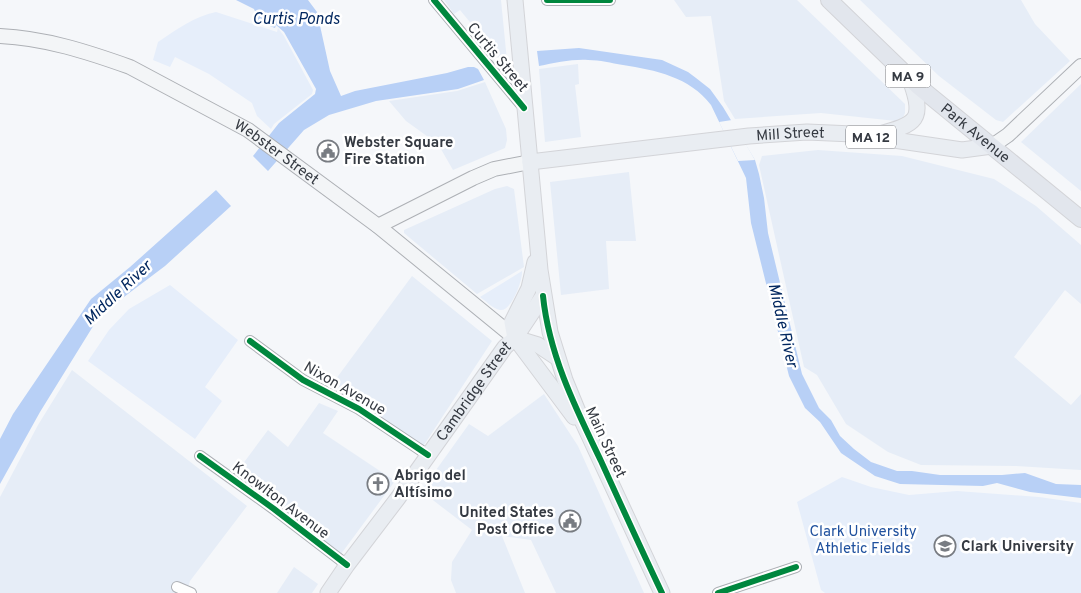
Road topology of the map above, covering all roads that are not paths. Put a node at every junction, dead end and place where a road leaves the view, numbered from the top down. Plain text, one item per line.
1 (434, 0) edge
2 (515, 0) edge
3 (547, 0) edge
4 (610, 0) edge
5 (830, 0) edge
6 (0, 36) edge
7 (1081, 66) edge
8 (909, 77) junction
9 (524, 108) junction
10 (869, 136) junction
11 (992, 146) junction
12 (530, 162) junction
13 (1081, 219) edge
14 (378, 226) junction
15 (538, 251) junction
16 (543, 296) junction
17 (515, 338) junction
18 (250, 341) dead end
19 (556, 356) junction
20 (591, 440) junction
21 (428, 455) junction
22 (200, 456) dead end
23 (347, 565) junction
24 (796, 567) dead end
25 (177, 587) dead end
26 (191, 593) edge
27 (328, 593) edge
28 (662, 593) edge
29 (718, 593) edge

1 - 9 street, Curtis Street
2 - 9 main road, Main Street
3 - 4 street
5 - 8 highway, Park Avenue / MA 9
6 - 14 main road, Webster Street
7 - 11 main road
8 - 10 main road
8 - 11 highway, Park Avenue / MA 9
9 - 12 main road, Main Street
10 - 11 main road, Mill Street / MA 12
10 - 12 main road, Mill Street / MA 12
11 - 13 highway, Park Avenue / MA 9
12 - 14 main road, MA 12
12 - 15 main road, Main Street
14 - 17 main road, Webster Street
15 - 16 main road, Main Street
15 - 17 main road, Cambridge Street
16 - 17 main road, Cambridge Street
16 - 19 main road, Main Street
17 - 19 main road, Webster Street
17 - 20 main road, Webster Street
17 - 21 main road, Cambridge Street
18 - 21 street, Nixon Avenue
19 - 20 main road, Main Street
20 - 28 main road, Main Street
21 - 23 main road, Cambridge Street
22 - 23 street, Knowlton Avenue
23 - 27 main road, Cambridge Street
24 - 29 street
25 - 26 street

